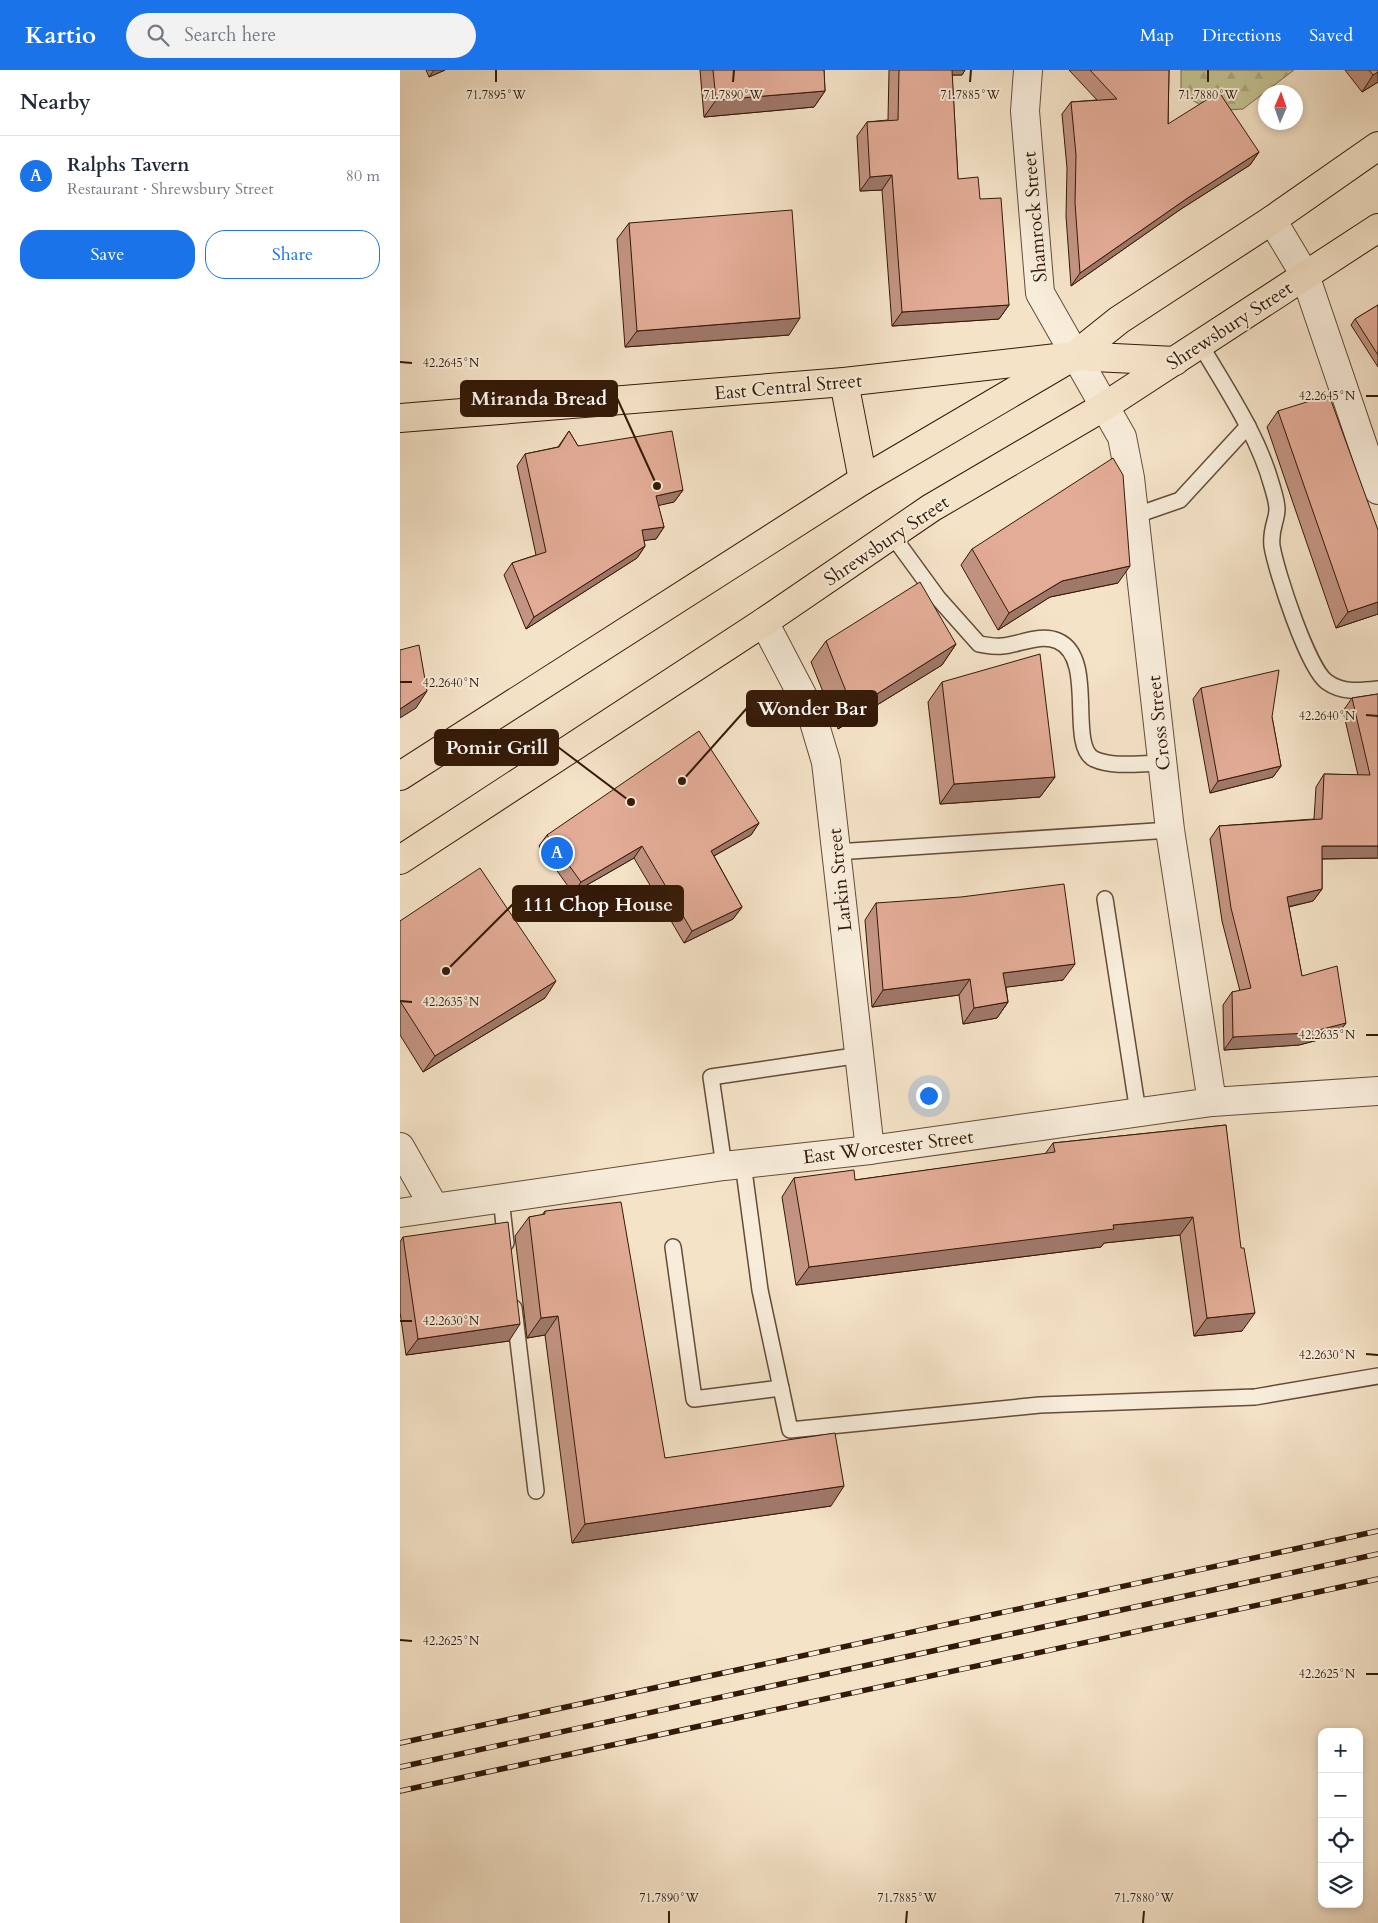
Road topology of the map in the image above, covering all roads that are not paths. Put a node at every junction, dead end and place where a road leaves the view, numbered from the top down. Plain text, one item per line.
1 (1028, 70) edge
2 (1378, 146) edge
3 (1272, 220) junction
4 (1378, 228) edge
5 (1305, 275) junction
6 (1200, 344) junction
7 (1074, 356) junction
8 (1175, 361) junction
9 (844, 382) junction
10 (1105, 406) junction
11 (400, 418) edge
12 (1248, 426) junction
13 (863, 480) junction
14 (1378, 490) edge
15 (1134, 516) junction
16 (892, 535) junction
17 (764, 622) junction
18 (1378, 689) edge
19 (1162, 763) junction
20 (400, 776) edge
21 (1170, 830) junction
22 (836, 852) junction
23 (400, 860) edge
24 (1105, 899) dead end
25 (861, 1055) junction
26 (1378, 1091) edge
27 (1212, 1102) junction
28 (1138, 1112) junction
29 (400, 1147) edge
30 (870, 1150) junction
31 (734, 1164) junction
32 (501, 1198) junction
33 (434, 1207) junction
34 (400, 1213) edge
35 (673, 1247) dead end
36 (508, 1256) edge
37 (512, 1295) edge
38 (1378, 1376) edge
39 (781, 1388) junction
40 (536, 1491) dead end

1 - 7 street, Shamrock Street
2 - 3 main road
3 - 5 street
3 - 7 main road
4 - 5 main road, Shrewsbury Street
5 - 6 main road, Shrewsbury Street
5 - 14 street
6 - 8 main road, Shrewsbury Street
6 - 12 lane
7 - 8 main road, East Central Street
7 - 9 main road, East Central Street
7 - 10 street, Cross Street
7 - 13 main road
8 - 10 main road, Shrewsbury Street
9 - 11 main road, East Central Street
9 - 13 main road
10 - 15 street, Cross Street
10 - 16 main road, Shrewsbury Street
12 - 15 lane
12 - 18 lane
13 - 20 main road
15 - 19 street, Cross Street
16 - 17 main road, Shrewsbury Street
16 - 19 lane
17 - 22 street, Larkin Street
17 - 23 main road, Shrewsbury Street
19 - 21 street, Cross Street
21 - 22 lane
21 - 27 street, Cross Street
22 - 25 street, Larkin Street
24 - 28 lane
25 - 30 street, Larkin Street
25 - 31 lane
26 - 27 street, East Worcester Street
27 - 28 street, East Worcester Street
28 - 30 street, East Worcester Street
29 - 33 street
30 - 31 street, East Worcester Street
31 - 32 street, East Worcester Street
31 - 39 lane
32 - 33 street, East Worcester Street
32 - 36 lane
33 - 34 street, East Worcester Street
35 - 39 lane
37 - 40 lane
38 - 39 lane

